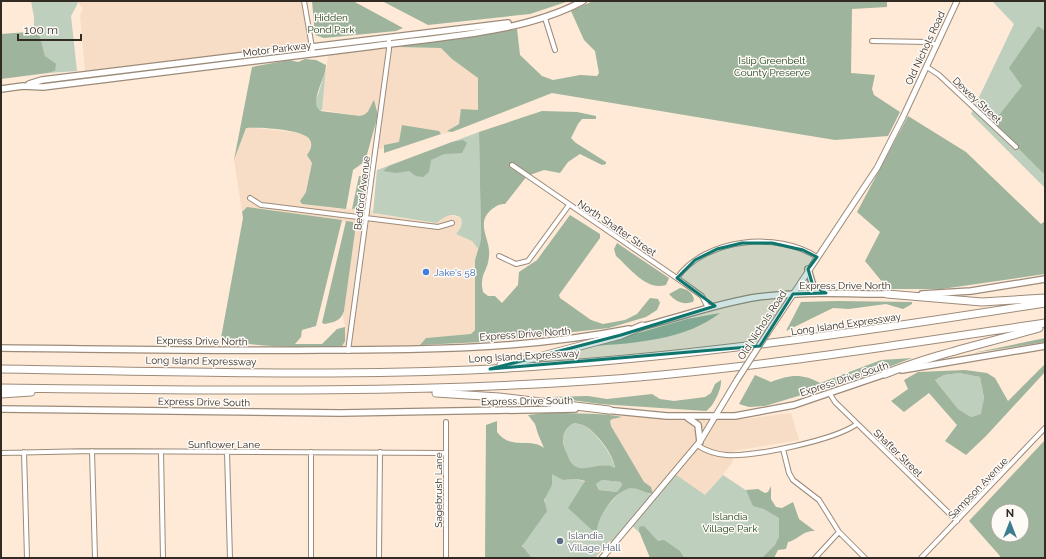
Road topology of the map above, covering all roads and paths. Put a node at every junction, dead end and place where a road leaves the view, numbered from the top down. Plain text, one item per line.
1 (304, 1) edge
2 (583, 1) edge
3 (957, 1) edge
4 (545, 18) junction
5 (532, 21) junction
6 (389, 37) junction
7 (872, 41) dead end
8 (389, 44) junction
9 (937, 45) junction
10 (312, 47) junction
11 (555, 50) dead end
12 (313, 53) junction
13 (927, 67) junction
14 (23, 86) junction
15 (1, 89) edge
16 (1016, 147) dead end
17 (512, 166) dead end
18 (250, 198) dead end
19 (569, 204) junction
20 (366, 218) junction
21 (452, 223) dead end
22 (499, 256) dead end
23 (817, 257) junction
24 (808, 269) junction
25 (677, 278) junction
26 (1045, 279) edge
27 (793, 294) junction
28 (826, 294) junction
29 (887, 294) junction
30 (1045, 298) edge
31 (1045, 303) edge
32 (708, 308) junction
33 (1045, 323) edge
34 (642, 326) junction
35 (1045, 326) edge
36 (1045, 346) edge
37 (1, 348) edge
38 (348, 351) junction
39 (1, 369) edge
40 (490, 369) junction
41 (884, 374) junction
42 (1, 388) edge
43 (45, 388) junction
44 (408, 389) junction
45 (1, 394) edge
46 (830, 394) junction
47 (1, 409) edge
48 (609, 410) junction
49 (686, 417) junction
50 (716, 417) junction
51 (446, 422) dead end
52 (857, 424) junction
53 (1045, 428) edge
54 (698, 444) junction
55 (783, 449) junction
56 (92, 451) junction
57 (24, 452) junction
58 (160, 452) junction
59 (227, 452) junction
60 (310, 452) junction
61 (380, 452) junction
62 (1, 453) edge
63 (446, 453) junction
64 (957, 521) junction
65 (839, 532) junction
66 (27, 558) edge
67 (95, 558) edge
68 (163, 558) edge
69 (230, 558) edge
70 (311, 558) edge
71 (379, 558) edge
72 (446, 558) edge
73 (602, 558) edge
74 (815, 558) edge
75 (865, 558) edge
76 (921, 558) edge

1 - 10 street
2 - 4 main road, Motor Parkway
3 - 9 street, Old Nichols Road
4 - 5 main road, Motor Parkway
4 - 11 street
5 - 6 main road, Motor Parkway
5 - 8 main road, Motor Parkway
6 - 8 street, Bedford Avenue
6 - 10 main road, Motor Parkway
7 - 9 street
8 - 12 main road, Motor Parkway
8 - 20 street, Bedford Avenue
9 - 13 street, Old Nichols Road
10 - 12 street
10 - 14 main road, Motor Parkway
12 - 14 main road, Motor Parkway
13 - 16 street, Dewey Street
13 - 23 street, Old Nichols Road
14 - 15 main road, Motor Parkway
17 - 19 street, North Shafter Street
18 - 20 street
19 - 22 street
19 - 25 street, North Shafter Street
20 - 21 street
20 - 38 street, Bedford Avenue
23 - 24 street, Old Nichols Road
23 - 25 street
24 - 27 street, Old Nichols Road
24 - 28 main road
25 - 32 street, North Shafter Street
26 - 29 main road, Express Drive North
27 - 28 main road, Express Drive North
27 - 32 main road, Express Drive North
27 - 50 street, Old Nichols Road, bridge
28 - 29 main road, Express Drive North
29 - 30 highway
31 - 40 highway, Long Island Expressway
32 - 34 main road, Express Drive North
33 - 44 highway
34 - 38 main road, Express Drive North
34 - 40 highway
35 - 41 highway
36 - 41 main road, Express Drive South
37 - 38 main road, Express Drive North
39 - 40 highway, Long Island Expressway
41 - 46 main road, Express Drive South
42 - 43 highway
43 - 44 highway
43 - 45 highway
44 - 48 highway
46 - 50 main road, Express Drive South
46 - 52 street, Shafter Street
47 - 48 main road, Express Drive South
48 - 49 main road, Express Drive South
49 - 50 main road, Express Drive South
49 - 54 main road
50 - 54 street, Old Nichols Road
51 - 63 street, Sagebrush Lane
52 - 55 street
52 - 64 street, Shafter Street
53 - 64 street, Sampson Avenue
54 - 55 street
54 - 73 street, Old Nichols Road
55 - 65 street
56 - 57 street, Sunflower Lane
56 - 58 street, Sunflower Lane
56 - 67 street
57 - 62 street, Sunflower Lane
57 - 66 street
58 - 59 street, Sunflower Lane
58 - 68 street
59 - 60 street, Sunflower Lane
59 - 69 street
60 - 61 street, Sunflower Lane
60 - 70 street
61 - 63 street, Sunflower Lane
61 - 71 street
63 - 72 street, Sagebrush Lane
64 - 76 street, Sampson Avenue
65 - 74 street
65 - 75 street

